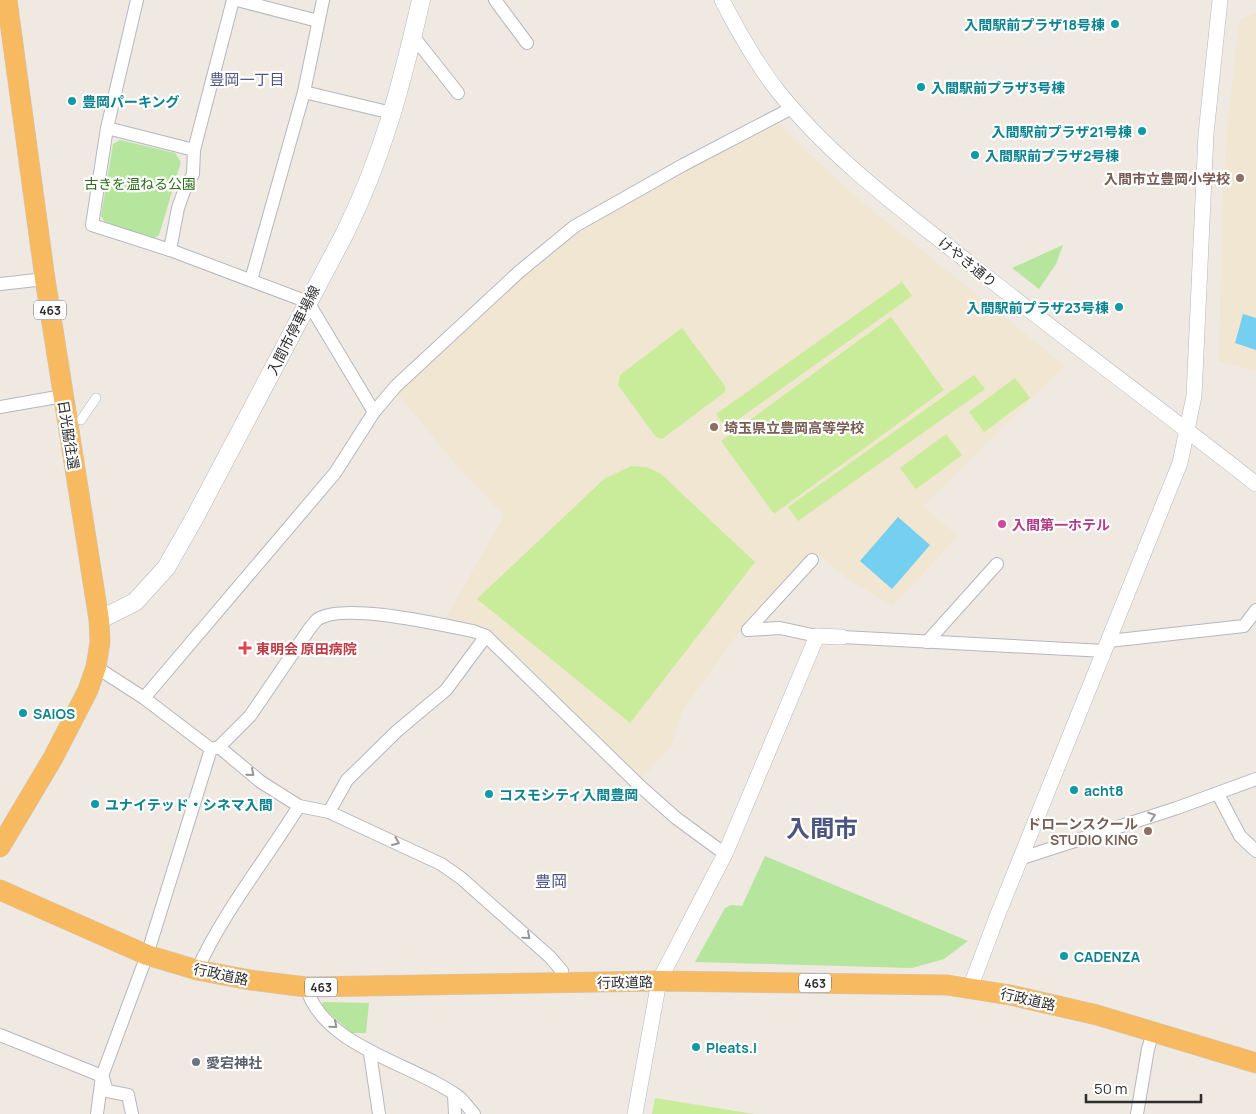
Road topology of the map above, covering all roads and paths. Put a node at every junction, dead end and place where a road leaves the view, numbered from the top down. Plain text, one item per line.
1 (7, 0) edge
2 (137, 0) edge
3 (233, 0) edge
4 (237, 0) edge
5 (323, 0) edge
6 (421, 0) edge
7 (495, 0) edge
8 (722, 0) edge
9 (1220, 0) edge
10 (318, 21) junction
11 (413, 36) junction
12 (527, 43) dead end
13 (304, 92) junction
14 (458, 93) dead end
15 (792, 108) junction
16 (392, 113) junction
17 (107, 128) junction
18 (194, 150) junction
19 (170, 250) junction
20 (45, 280) junction
21 (251, 280) junction
22 (0, 284) edge
23 (308, 302) junction
24 (63, 396) junction
25 (96, 398) dead end
26 (0, 407) edge
27 (374, 412) junction
28 (81, 420) dead end
29 (1188, 430) junction
30 (1256, 484) edge
31 (812, 560) dead end
32 (998, 564) dead end
33 (1256, 610) edge
34 (100, 620) junction
35 (486, 636) junction
36 (817, 636) junction
37 (842, 638) joint
38 (927, 642) junction
39 (1107, 646) junction
40 (96, 666) junction
41 (144, 698) junction
42 (215, 748) junction
43 (1256, 779) edge
44 (1218, 794) junction
45 (299, 806) junction
46 (329, 812) junction
47 (0, 847) edge
48 (1256, 850) edge
49 (725, 854) junction
50 (1022, 858) junction
51 (0, 890) edge
52 (147, 955) junction
53 (198, 970) junction
54 (660, 981) junction
55 (564, 984) junction
56 (306, 987) junction
57 (970, 988) junction
58 (1153, 1032) junction
59 (0, 1035) edge
60 (370, 1053) junction
61 (1256, 1063) edge
62 (102, 1076) junction
63 (454, 1094) junction
64 (97, 1114) edge
65 (132, 1114) edge
66 (379, 1114) edge
67 (455, 1114) edge
68 (474, 1114) edge
69 (635, 1114) edge
70 (1137, 1114) edge

1 - 20 highway, 日光脇往還 / 463
2 - 17 street
3 - 18 street
4 - 10 street
5 - 10 street
6 - 11 main road, 入間市停車場線
7 - 12 street
8 - 15 street, けやき通り
9 - 29 street
10 - 13 street
11 - 14 street
11 - 16 main road, 入間市停車場線
13 - 16 street
13 - 21 street
15 - 27 street
15 - 29 street, けやき通り
16 - 23 main road, 入間市停車場線
17 - 18 street
17 - 19 street
18 - 19 street
19 - 21 street
20 - 22 street
20 - 24 highway, 日光脇往還 / 463
21 - 23 street
23 - 27 street
23 - 34 main road, 入間市停車場線
24 - 26 street
24 - 34 highway, 日光脇往還 / 463
25 - 28 street
27 - 41 street
29 - 30 street, けやき通り
29 - 39 street
31 - 36 street
32 - 38 street
33 - 39 street
34 - 40 highway, 日光脇往還 / 463
35 - 42 street
35 - 46 street
35 - 49 street
36 - 37 street
36 - 49 street
37 - 38 street
38 - 39 street
39 - 50 street
40 - 41 street
40 - 47 highway, 日光脇往還 / 463
41 - 42 street
42 -> 45 street
42 - 52 street
43 - 44 street
44 - 48 street
50 -> 44 street
45 - 46 street
45 - 53 street
46 -> 55 street
49 - 54 street
50 - 57 street
51 - 52 highway, 行政道路 / 463
52 - 53 highway, 行政道路 / 463
52 - 62 street
53 - 56 highway, 行政道路 / 463
54 - 55 highway, 行政道路 / 463
54 - 57 highway, 行政道路 / 463
54 - 69 street
55 - 56 highway, 行政道路 / 463
56 -> 60 street
57 - 58 highway, 行政道路 / 463
58 - 61 highway, 行政道路 / 463
58 - 70 street
59 - 62 street
60 - 63 street
60 - 66 street
62 - 64 street
62 - 65 street
63 - 67 street
63 - 68 street

